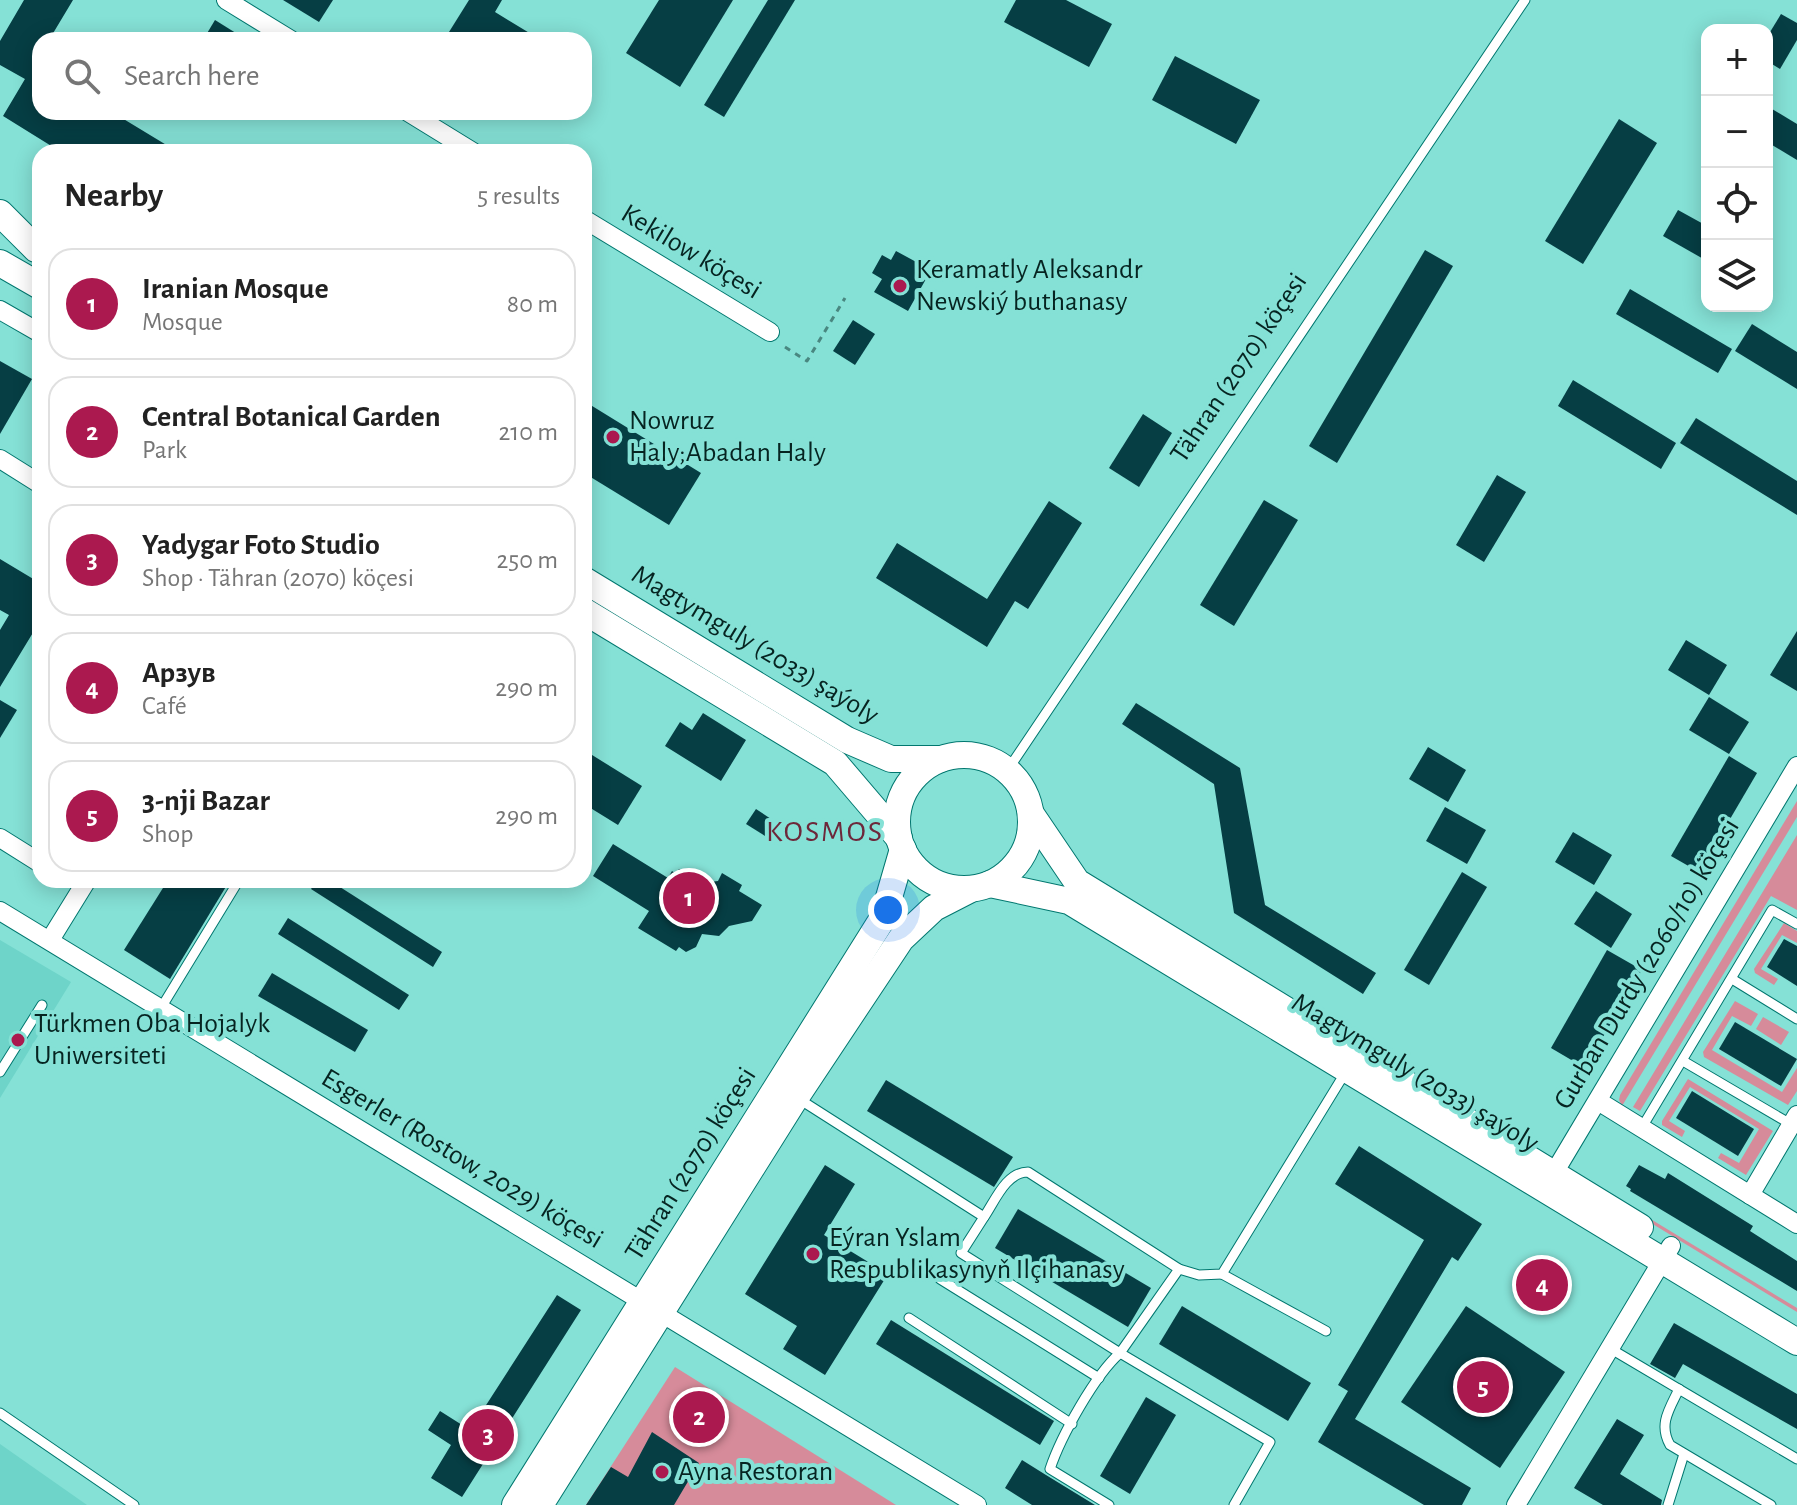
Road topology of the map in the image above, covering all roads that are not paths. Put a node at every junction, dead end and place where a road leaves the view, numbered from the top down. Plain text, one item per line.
1 (226, 0) edge
2 (1525, 0) edge
3 (278, 32) edge
4 (421, 120) edge
5 (460, 144) edge
6 (0, 213) edge
7 (592, 224) edge
8 (0, 227) edge
9 (32, 244) edge
10 (32, 246) edge
11 (0, 310) edge
12 (32, 328) edge
13 (770, 332) dead end
14 (0, 459) edge
15 (32, 479) edge
16 (592, 585) edge
17 (592, 616) edge
18 (944, 759) junction
19 (1797, 766) edge
20 (1007, 771) junction
21 (1031, 814) junction
22 (0, 838) edge
23 (901, 844) junction
24 (32, 858) edge
25 (981, 886) junction
26 (76, 888) edge
27 (234, 888) edge
28 (0, 911) edge
29 (1797, 924) edge
30 (50, 940) junction
31 (1732, 979) junction
32 (42, 1005) dead end
33 (161, 1008) junction
34 (1797, 1019) edge
35 (1683, 1061) junction
36 (1347, 1070) junction
37 (0, 1072) edge
38 (796, 1097) junction
39 (1598, 1101) junction
40 (1795, 1122) edge
41 (1641, 1129) junction
42 (1549, 1181) junction
43 (1750, 1195) junction
44 (984, 1217) junction
45 (1797, 1224) edge
46 (1667, 1254) junction
47 (1179, 1269) junction
48 (1222, 1274) junction
49 (940, 1279) dead end
50 (652, 1306) junction
51 (909, 1318) dead end
52 (1797, 1322) edge
53 (1326, 1331) dead end
54 (1797, 1342) edge
55 (1611, 1349) junction
56 (1120, 1353) junction
57 (1099, 1378) junction
58 (1679, 1389) junction
59 (0, 1413) edge
60 (1072, 1424) junction
61 (1684, 1454) junction
62 (1797, 1459) edge
63 (134, 1505) edge
64 (515, 1505) edge
65 (540, 1505) edge
66 (977, 1505) edge
67 (1109, 1505) edge
68 (1234, 1505) edge
69 (1516, 1505) edge
70 (1668, 1505) edge
71 (1771, 1505) edge

1 - 3 street
2 - 20 lane, Tähran (2070) köçesi
4 - 5 street
6 - 9 main road
7 - 13 street, Kekilow köçesi
8 - 10 main road
11 - 12 street
14 - 15 street
16 - 18 main road, Magtymguly (2033) şaýoly
17 - 23 main road, Magtymguly (2033) şaýoly
18 - 20 main road
18 - 23 main road
19 - 39 street, Gurban Durdy (2060/10) köçesi
20 - 21 main road
21 - 25 main road
21 - 42 main road, Magtymguly (2033) şaýoly
22 - 24 street
23 - 25 main road
23 - 50 main road, Tähran (2070) köçesi
25 - 36 main road, Magtymguly (2033) şaýoly
25 - 38 main road, Tähran (2070) köçesi
26 - 30 street
27 - 33 lane
28 - 30 street, Esgerler (Rostow, 2029) köçesi
29 - 31 lane
30 - 33 street, Esgerler (Rostow, 2029) köçesi
31 - 34 lane
31 - 35 lane
32 - 37 lane
33 - 50 street, Esgerler (Rostow, 2029) köçesi
35 - 40 lane
35 - 41 lane
36 - 42 main road, Magtymguly (2033) şaýoly
36 - 48 lane
38 - 44 lane
38 - 50 main road, Tähran (2070) köçesi
39 - 41 street
39 - 42 street, Gurban Durdy (2060/10) köçesi
40 - 43 street
41 - 43 street
42 - 46 main road, Magtymguly (2033) şaýoly
43 - 45 street
44 - 47 lane
44 - 56 lane
46 - 52 main road, Magtymguly (2033) şaýoly
46 - 54 main road, Magtymguly (2033) şaýoly
46 - 55 street
47 - 48 lane
47 - 56 lane
48 - 53 lane
49 - 57 lane
50 - 64 main road, Tähran (2070) köçesi
50 - 65 main road, Tähran (2070) köçesi
50 - 66 street, Esgerler (Rostow, 2029) köçesi
51 - 60 lane
55 - 58 lane
55 - 69 street
56 - 57 lane
56 - 68 lane
57 - 60 lane
58 - 61 lane
58 - 62 lane
59 - 63 lane
60 - 67 lane
61 - 70 lane
61 - 71 lane

